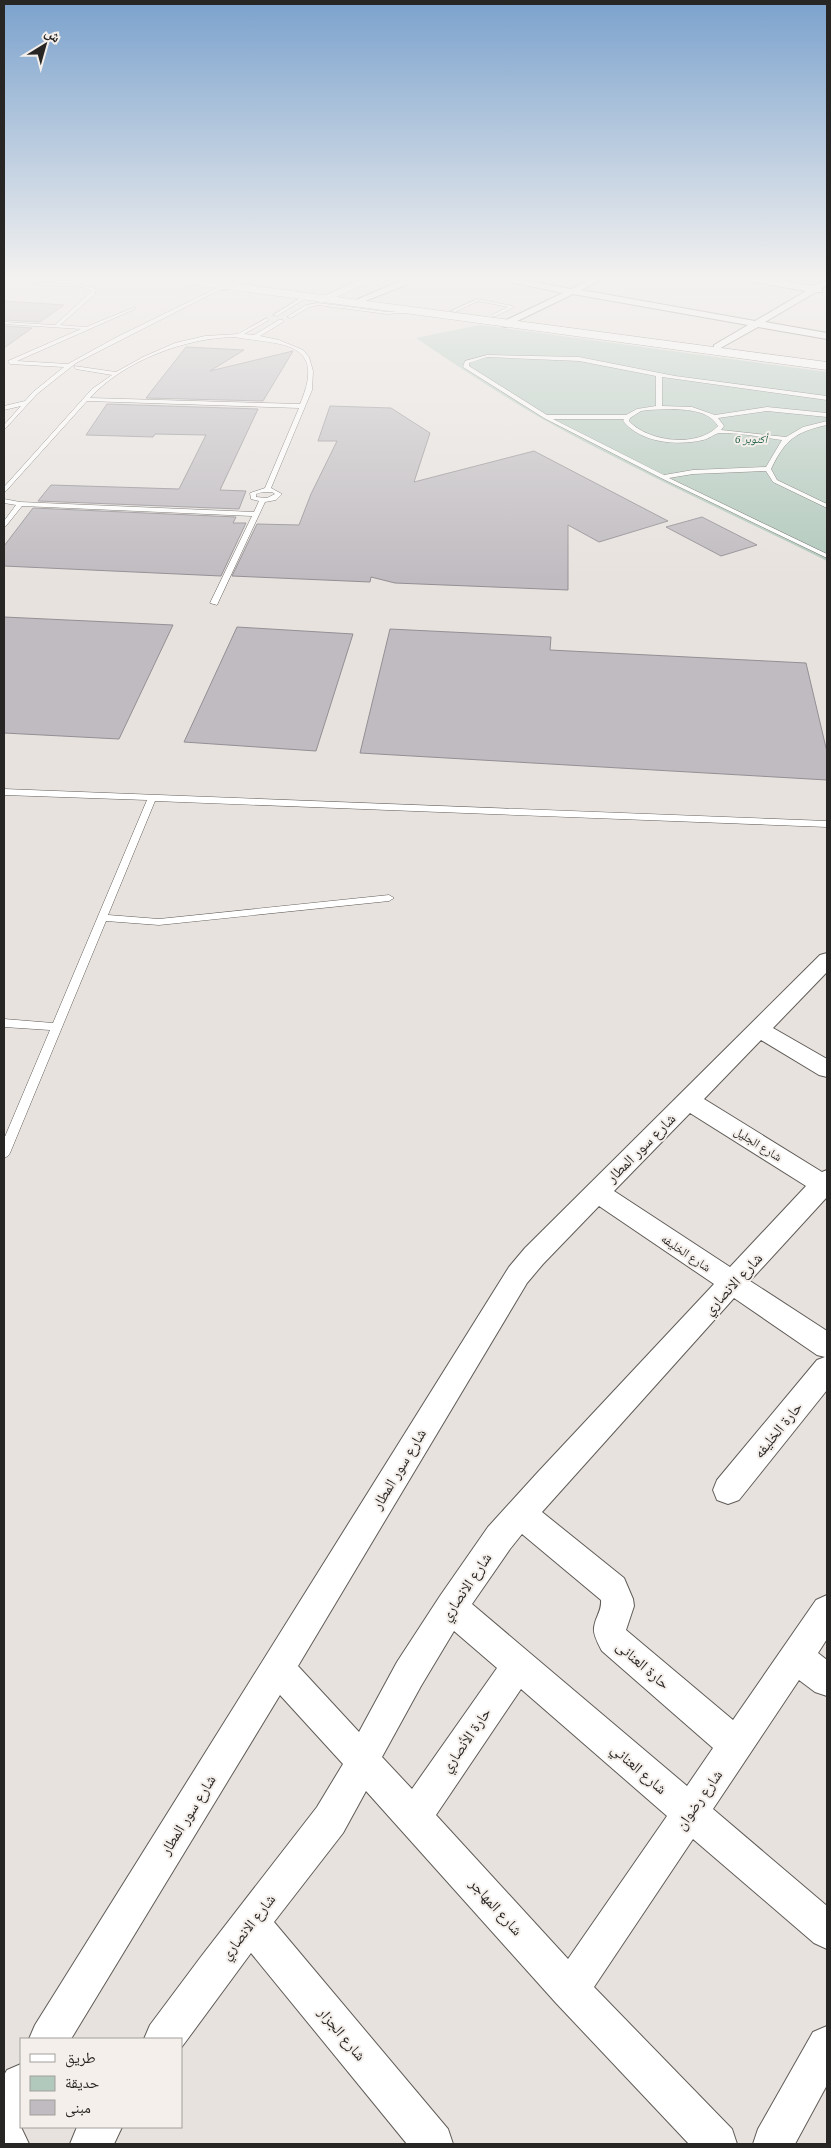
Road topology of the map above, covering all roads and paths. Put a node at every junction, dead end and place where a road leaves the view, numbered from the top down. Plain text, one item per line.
1 (52, 379) edge
2 (109, 379) edge
3 (309, 379) edge
4 (486, 379) edge
5 (659, 379) edge
6 (684, 379) edge
7 (827, 398) edge
8 (86, 399) junction
9 (25, 403) junction
10 (302, 406) junction
11 (659, 407) junction
12 (4, 408) edge
13 (4, 412) edge
14 (827, 415) edge
15 (628, 416) junction
16 (546, 417) junction
17 (714, 417) junction
18 (827, 423) edge
19 (4, 428) edge
20 (719, 431) junction
21 (787, 439) junction
22 (768, 469) junction
23 (664, 477) junction
24 (268, 489) junction
25 (4, 490) edge
26 (263, 500) junction
27 (4, 501) edge
28 (20, 504) junction
29 (827, 506) edge
30 (257, 514) junction
31 (4, 525) edge
32 (827, 556) edge
33 (214, 604) dead end
34 (4, 792) edge
35 (152, 798) junction
36 (827, 824) edge
37 (389, 898) dead end
38 (102, 918) junction
39 (827, 960) edge
40 (4, 1023) edge
41 (56, 1027) junction
42 (758, 1029) junction
43 (827, 1069) edge
44 (689, 1101) junction
45 (4, 1153) edge
46 (826, 1184) edge
47 (597, 1192) junction
48 (733, 1284) junction
49 (827, 1346) edge
50 (827, 1369) edge
51 (728, 1490) dead end
52 (520, 1513) junction
53 (451, 1607) junction
54 (827, 1611) edge
55 (795, 1657) junction
56 (519, 1664) junction
57 (278, 1668) junction
58 (827, 1680) edge
59 (737, 1746) junction
60 (364, 1760) junction
61 (690, 1813) junction
62 (414, 1816) junction
63 (250, 1923) junction
64 (827, 1930) edge
65 (570, 1989) junction
66 (50, 2038) edge
67 (165, 2038) edge
68 (827, 2046) edge
69 (20, 2086) edge
70 (4, 2113) edge
71 (101, 2128) edge
72 (4, 2137) edge
73 (422, 2140) edge
74 (8, 2144) edge
75 (90, 2144) edge
76 (717, 2144) edge
77 (773, 2144) edge

1 - 9 lane
2 - 8 lane
3 - 10 lane
4 - 16 lane
5 - 11 lane
6 - 7 lane
8 - 10 lane
8 - 25 lane
9 - 12 lane
9 - 13 lane
9 - 19 lane
10 - 24 lane
11 - 15 lane
11 - 17 lane
14 - 17 lane
15 - 16 lane
15 - 20 lane
16 - 23 lane
17 - 20 lane
18 - 21 lane
20 - 21 lane
21 - 22 lane
22 - 23 lane
22 - 29 lane
23 - 32 lane
24 - 26 lane
24 - 26 lane
26 - 30 lane
27 - 28 lane
28 - 30 lane
28 - 31 lane
30 - 33 lane
34 - 35 lane
35 - 36 lane
35 - 38 lane
37 - 38 lane
38 - 41 lane
39 - 42 street, شارع سور المطار
40 - 41 lane
41 - 45 lane
42 - 43 street
42 - 44 street, شارع سور المطار
44 - 46 street, شارع الجليل
44 - 47 street, شارع سور المطار
46 - 48 street, شارع الانصاري
47 - 48 street, شارع الخليفه
47 - 57 street, شارع سور المطار
48 - 49 street, شارع الخليفه
48 - 52 street, شارع الانصاري
50 - 51 street, حارة الخليفه
52 - 53 street, شارع الانصاري
52 - 59 street, حارة العنانى
53 - 56 street, شارع العناني
53 - 60 street, شارع الانصاري
54 - 55 street, شارع رضوان
55 - 58 street
55 - 59 street, شارع رضوان
56 - 61 street, شارع العناني
56 - 62 street, حارة الأنصاري
57 - 60 street, شارع المهاجر
57 - 66 street, شارع سور المطار
59 - 61 street, شارع رضوان
60 - 62 street, شارع المهاجر
60 - 63 street, شارع الانصاري
61 - 64 street, شارع العناني
61 - 65 street, شارع رضوان
62 - 65 street, شارع المهاجر
63 - 67 street, شارع الانصاري
63 - 73 street, شارع الجزار
65 - 76 street, شارع المهاجر
68 - 77 street
69 - 70 street
71 - 75 street
72 - 74 street

